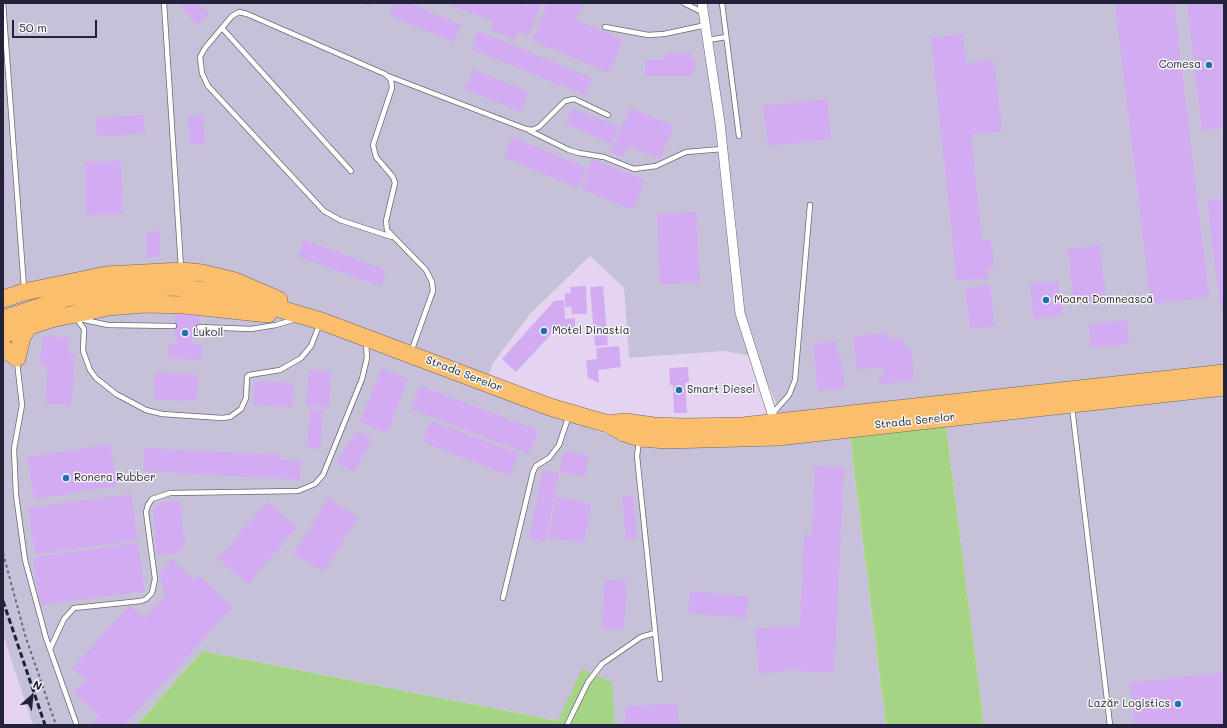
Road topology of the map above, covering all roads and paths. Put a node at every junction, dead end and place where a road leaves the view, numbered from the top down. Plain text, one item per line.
1 (3, 3) edge
2 (164, 3) edge
3 (684, 3) edge
4 (702, 3) edge
5 (722, 3) edge
6 (704, 13) junction
7 (706, 25) junction
8 (605, 27) dead end
9 (222, 28) junction
10 (726, 37) junction
11 (708, 40) junction
12 (385, 74) junction
13 (608, 115) dead end
14 (526, 129) junction
15 (739, 136) dead end
16 (723, 149) junction
17 (351, 171) dead end
18 (810, 205) dead end
19 (392, 237) junction
20 (182, 271) junction
21 (24, 292) junction
22 (3, 299) edge
23 (71, 317) junction
24 (300, 318) junction
25 (3, 319) edge
26 (321, 321) junction
27 (29, 326) junction
28 (174, 326) dead end
29 (199, 327) dead end
30 (3, 335) edge
31 (366, 337) junction
32 (10, 353) edge
33 (410, 354) junction
34 (1224, 373) edge
35 (1224, 387) edge
36 (1071, 404) junction
37 (569, 414) junction
38 (774, 418) junction
39 (608, 424) junction
40 (640, 438) junction
41 (3, 553) edge
42 (503, 598) dead end
43 (655, 632) junction
44 (50, 649) junction
45 (660, 679) dead end
46 (76, 723) dead end
47 (56, 725) edge
48 (567, 725) edge
49 (1110, 725) edge

1 - 21 lane
2 - 20 lane
3 - 6 lane
4 - 6 street
5 - 10 lane
6 - 7 street
7 - 8 lane
7 - 11 street
9 - 12 lane
9 - 17 lane
9 - 19 lane
10 - 11 lane
10 - 15 lane
11 - 16 street
12 - 14 lane
12 - 19 lane
13 - 14 lane
14 - 16 lane
16 - 38 street
18 - 38 lane
19 - 33 lane
20 - 21 highway
20 - 26 highway
21 - 22 highway
23 - 24 highway
23 - 26 lane
23 - 27 highway
23 - 28 lane
24 - 26 highway
24 - 29 lane
25 - 26 highway
26 - 31 highway, Strada Serelor
27 - 30 highway
27 - 32 highway
31 - 33 highway, Strada Serelor
31 - 44 lane
32 - 44 lane
33 - 37 highway, Strada Serelor
34 - 38 highway, Strada Serelor
35 - 36 highway, Strada Serelor
36 - 40 highway, Strada Serelor
36 - 49 lane
37 - 39 highway, Strada Serelor
37 - 42 lane
38 - 39 highway, Strada Serelor
39 - 40 highway, Strada Serelor
40 - 43 lane
41 - 47 path
43 - 45 lane
43 - 48 lane
44 - 46 lane

